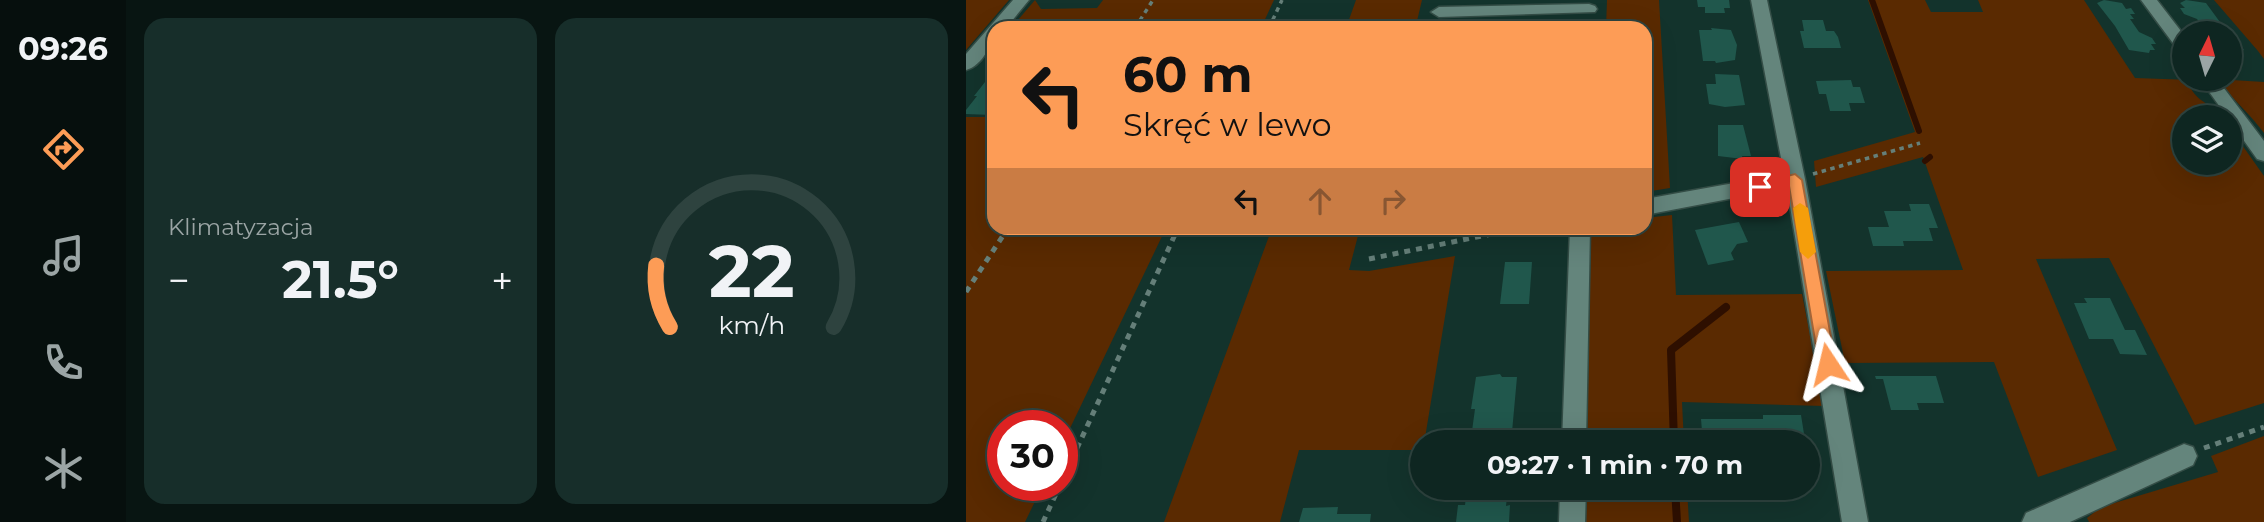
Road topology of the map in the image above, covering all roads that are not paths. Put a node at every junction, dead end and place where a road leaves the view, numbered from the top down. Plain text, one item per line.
1 (1021, 0) edge
2 (1759, 0) edge
3 (2149, 0) edge
4 (1589, 5) edge
5 (1439, 12) dead end
6 (1004, 21) edge
7 (2172, 30) edge
8 (987, 40) edge
9 (966, 65) edge
10 (2217, 91) edge
11 (2264, 154) edge
12 (1795, 180) junction
13 (1652, 206) edge
14 (1580, 235) edge
15 (1574, 430) edge
16 (2184, 456) road end
17 (1573, 500) edge
18 (2052, 519) edge
19 (1572, 522) edge
20 (1856, 522) edge

1 - 6 street
2 - 12 street
3 - 7 street
4 - 5 street
8 - 9 street
10 - 11 street
12 - 13 street
12 - 20 street
14 - 15 street
16 - 18 street
17 - 19 street

